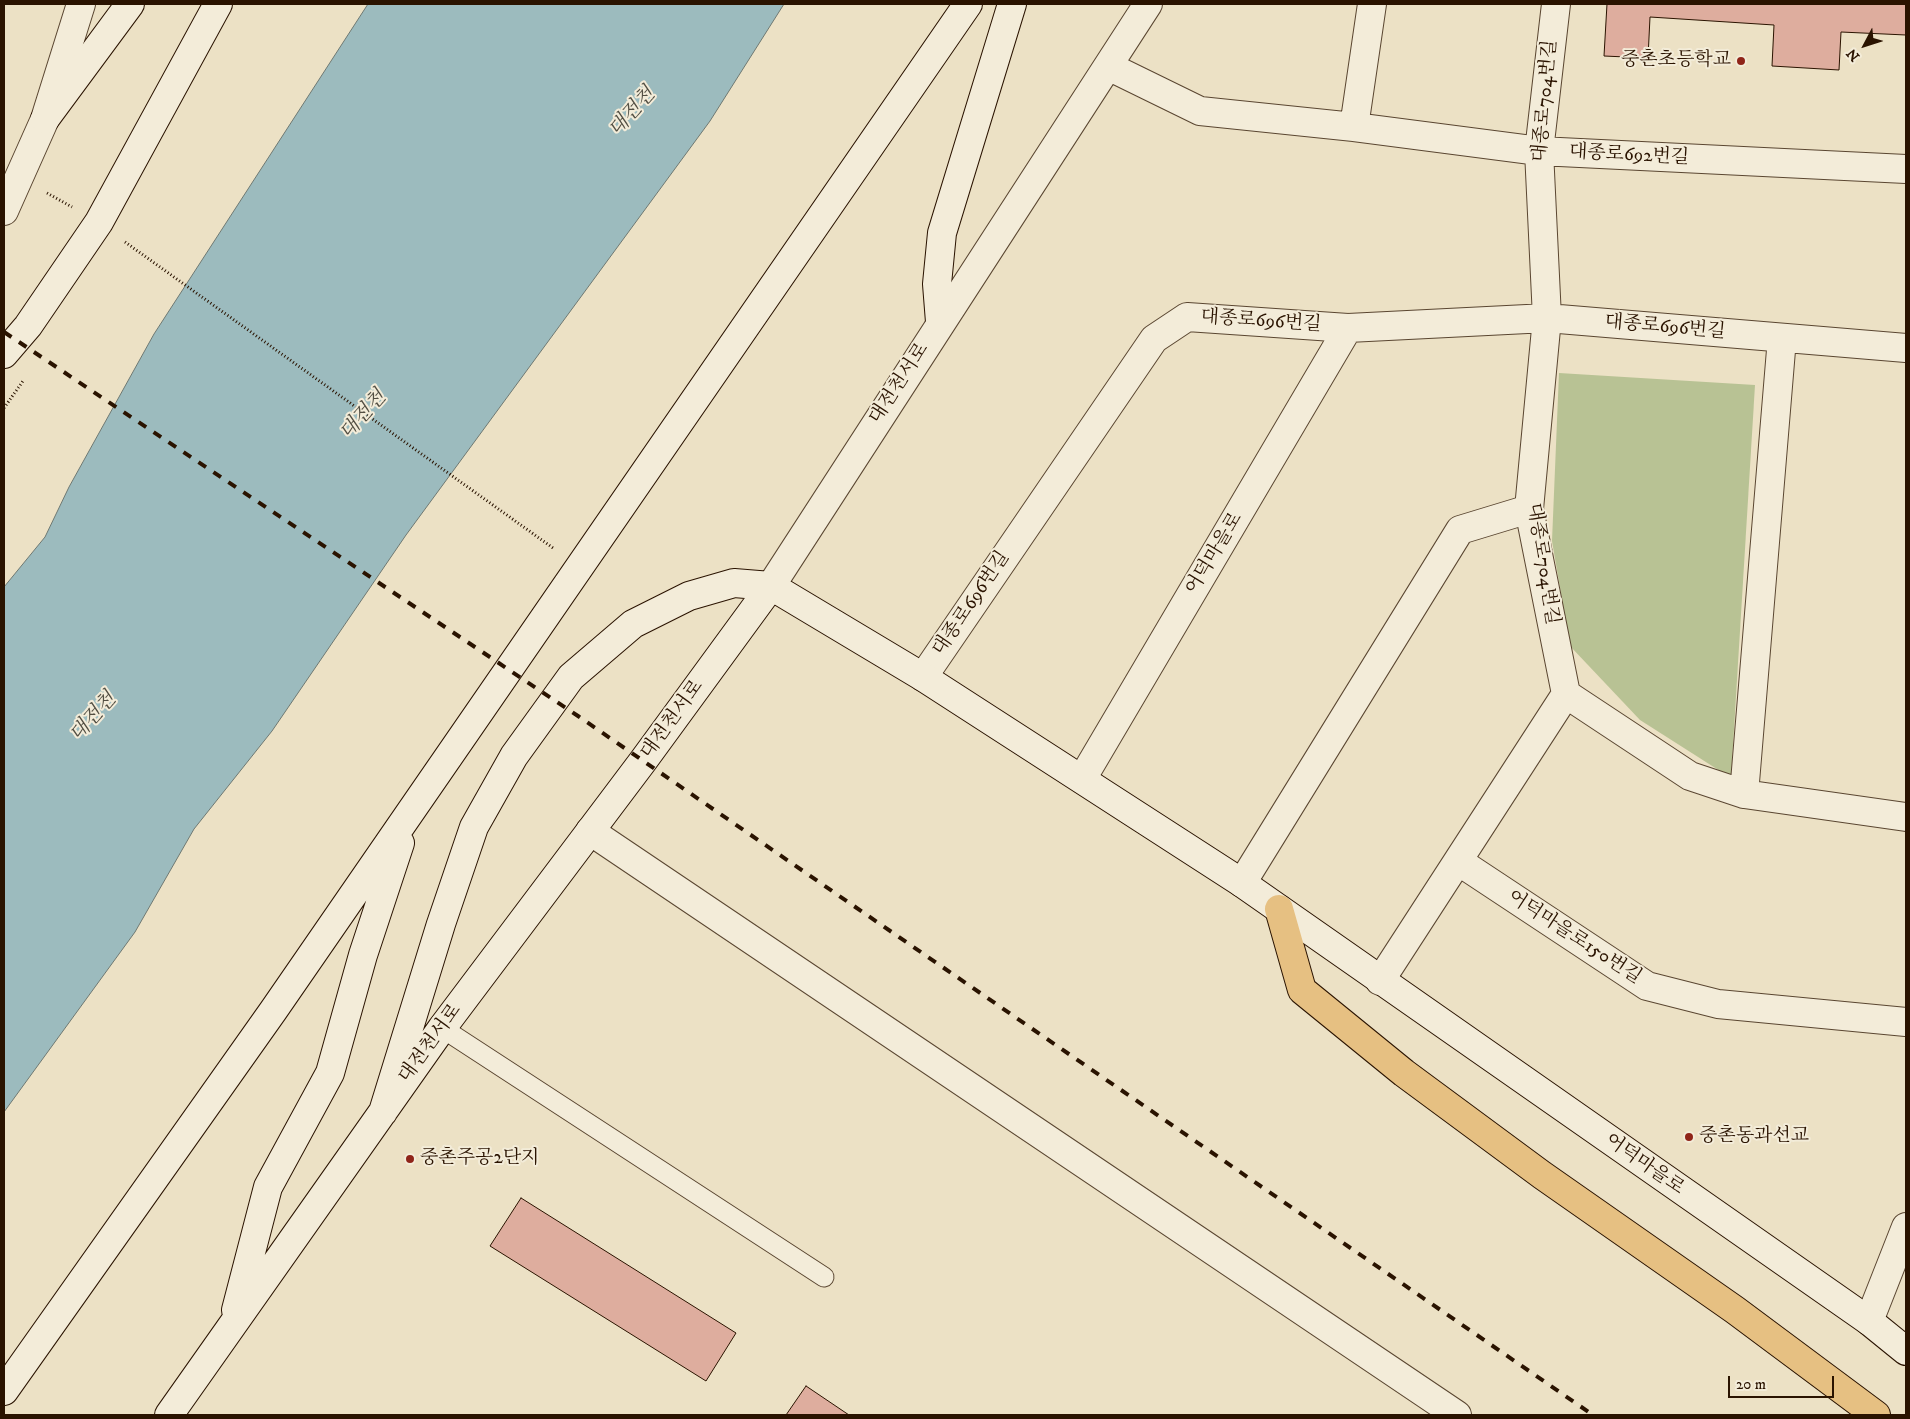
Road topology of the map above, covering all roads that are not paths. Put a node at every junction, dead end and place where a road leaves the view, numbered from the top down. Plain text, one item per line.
1 (81, 4) edge
2 (130, 4) edge
3 (218, 4) edge
4 (968, 4) edge
5 (1012, 4) edge
6 (1148, 4) edge
7 (1372, 4) edge
8 (1556, 4) edge
9 (1108, 66) junction
10 (45, 119) junction
11 (1354, 127) junction
12 (1539, 151) junction
13 (1906, 169) edge
14 (4, 211) edge
15 (1547, 318) junction
16 (940, 322) junction
17 (1348, 328) junction
18 (1782, 338) junction
19 (1906, 348) edge
20 (4, 354) edge
21 (1529, 510) junction
22 (771, 586) junction
23 (923, 677) junction
24 (1566, 694) junction
25 (1082, 779) junction
26 (1744, 794) junction
27 (410, 813) junction
28 (1906, 817) edge
29 (590, 831) junction
30 (1458, 861) junction
31 (1242, 882) junction
32 (1279, 909) junction
33 (1380, 981) junction
34 (1906, 1022) edge
35 (442, 1028) junction
36 (383, 1112) junction
37 (1906, 1227) edge
38 (824, 1277) dead end
39 (1869, 1321) junction
40 (233, 1325) junction
41 (1906, 1351) edge
42 (4, 1391) edge
43 (169, 1415) edge
44 (1456, 1415) edge
45 (1876, 1415) edge

1 - 10 street
2 - 10 street
3 - 20 street
4 - 27 street
5 - 16 street
6 - 9 street, 대전천서로
7 - 11 street
8 - 12 street, 대종로704번길
9 - 11 street, 대종로692번길
9 - 16 street, 대전천서로
10 - 14 street
11 - 12 street, 대종로692번길
12 - 13 street, 대종로692번길
12 - 15 street, 대종로704번길
15 - 17 street, 대종로696번길
15 - 18 street, 대종로696번길
15 - 21 street, 대종로704번길
16 - 22 street, 대전천서로
17 - 23 street, 대종로696번길
17 - 25 street, 어덕마을로
18 - 19 street, 대종로696번길
18 - 26 street
21 - 24 street, 대종로704번길
21 - 31 street
22 - 23 street, 어덕마을로
22 - 29 street, 대전천서로
22 - 36 street
23 - 25 street, 어덕마을로
24 - 26 street
24 - 30 street
25 - 31 street, 어덕마을로
26 - 28 street
27 - 40 street
27 - 42 street
29 - 35 street, 대전천서로
29 - 44 street
30 - 33 street
30 - 34 street, 어덕마을로150번길
31 - 32 street, 어덕마을로
32 - 33 street, 어덕마을로
32 - 45 main road
33 - 39 street, 어덕마을로
35 - 36 street, 대전천서로
35 - 38 lane
36 - 40 street, 대전천서로
37 - 39 street
39 - 41 street, 어덕마을로
40 - 43 street, 대전천서로

